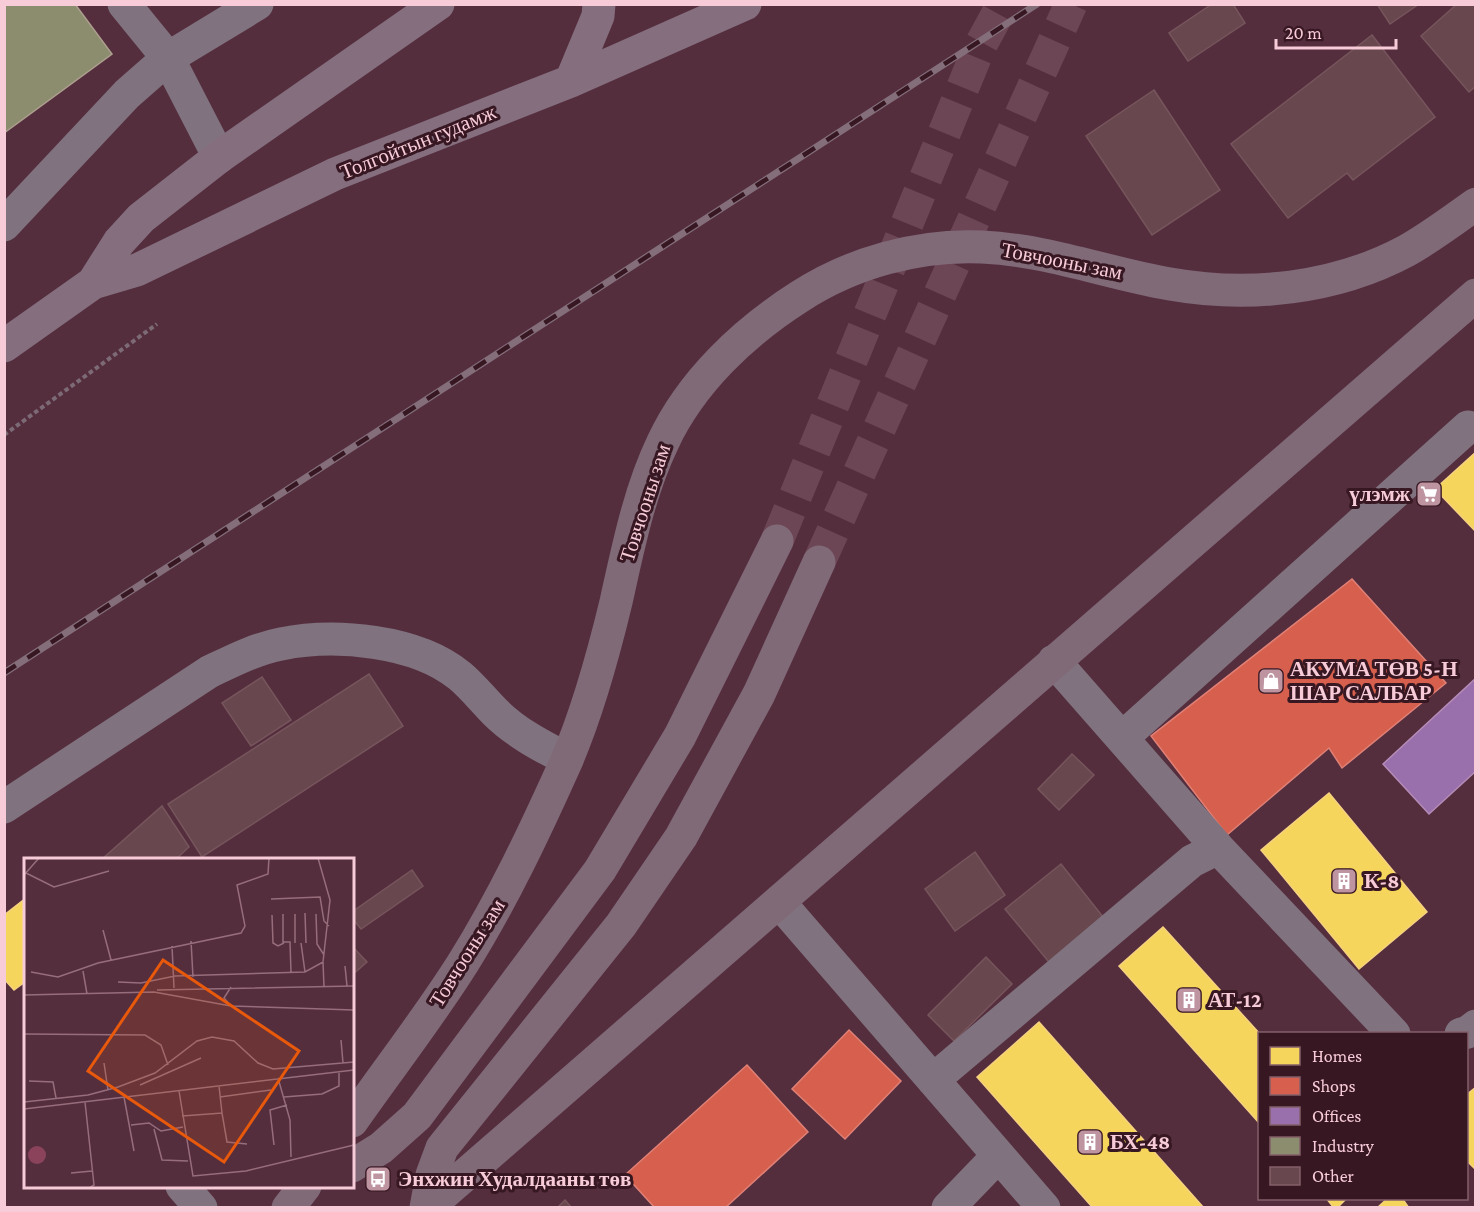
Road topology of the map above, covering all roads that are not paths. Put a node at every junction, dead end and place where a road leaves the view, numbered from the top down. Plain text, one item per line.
1 (124, 4) edge
2 (257, 4) edge
3 (438, 4) edge
4 (599, 4) edge
5 (739, 5) edge
6 (168, 58) junction
7 (571, 81) junction
8 (219, 157) junction
9 (1476, 204) edge
10 (4, 225) edge
11 (93, 283) junction
12 (1471, 306) edge
13 (4, 346) edge
14 (1468, 427) dead end
15 (777, 541) tunnel mouth
16 (819, 562) tunnel mouth
17 (1054, 660) junction
18 (1122, 738) junction
19 (567, 759) junction
20 (4, 807) edge
21 (1218, 848) junction
22 (779, 902) junction
23 (1392, 1032) edge
24 (933, 1080) junction
25 (354, 1118) edge
26 (998, 1156) junction
27 (354, 1165) edge
28 (184, 1188) edge
29 (303, 1188) edge
30 (201, 1208) edge
31 (288, 1208) edge
32 (427, 1208) edge
33 (948, 1208) edge
34 (1044, 1208) edge

1 - 6 street
2 - 6 street
3 - 8 main road, Толгойтын гудамж
4 - 7 main road
5 - 7 main road, Толгойтын гудамж
6 - 8 street
6 - 10 street
7 - 11 main road, Толгойтын гудамж
8 - 11 main road, Толгойтын гудамж
9 - 19 highway, Товчооны зам
11 - 13 main road, Толгойтын гудамж
12 - 17 highway
14 - 18 street
15 - 27 highway
16 - 32 highway
17 - 18 street
17 - 22 highway
18 - 21 street
19 - 20 street
19 - 25 highway, Товчооны зам
21 - 23 street
21 - 24 street
22 - 24 street
22 - 32 highway
24 - 26 street
26 - 33 street
26 - 34 street
28 - 30 street
29 - 31 highway

